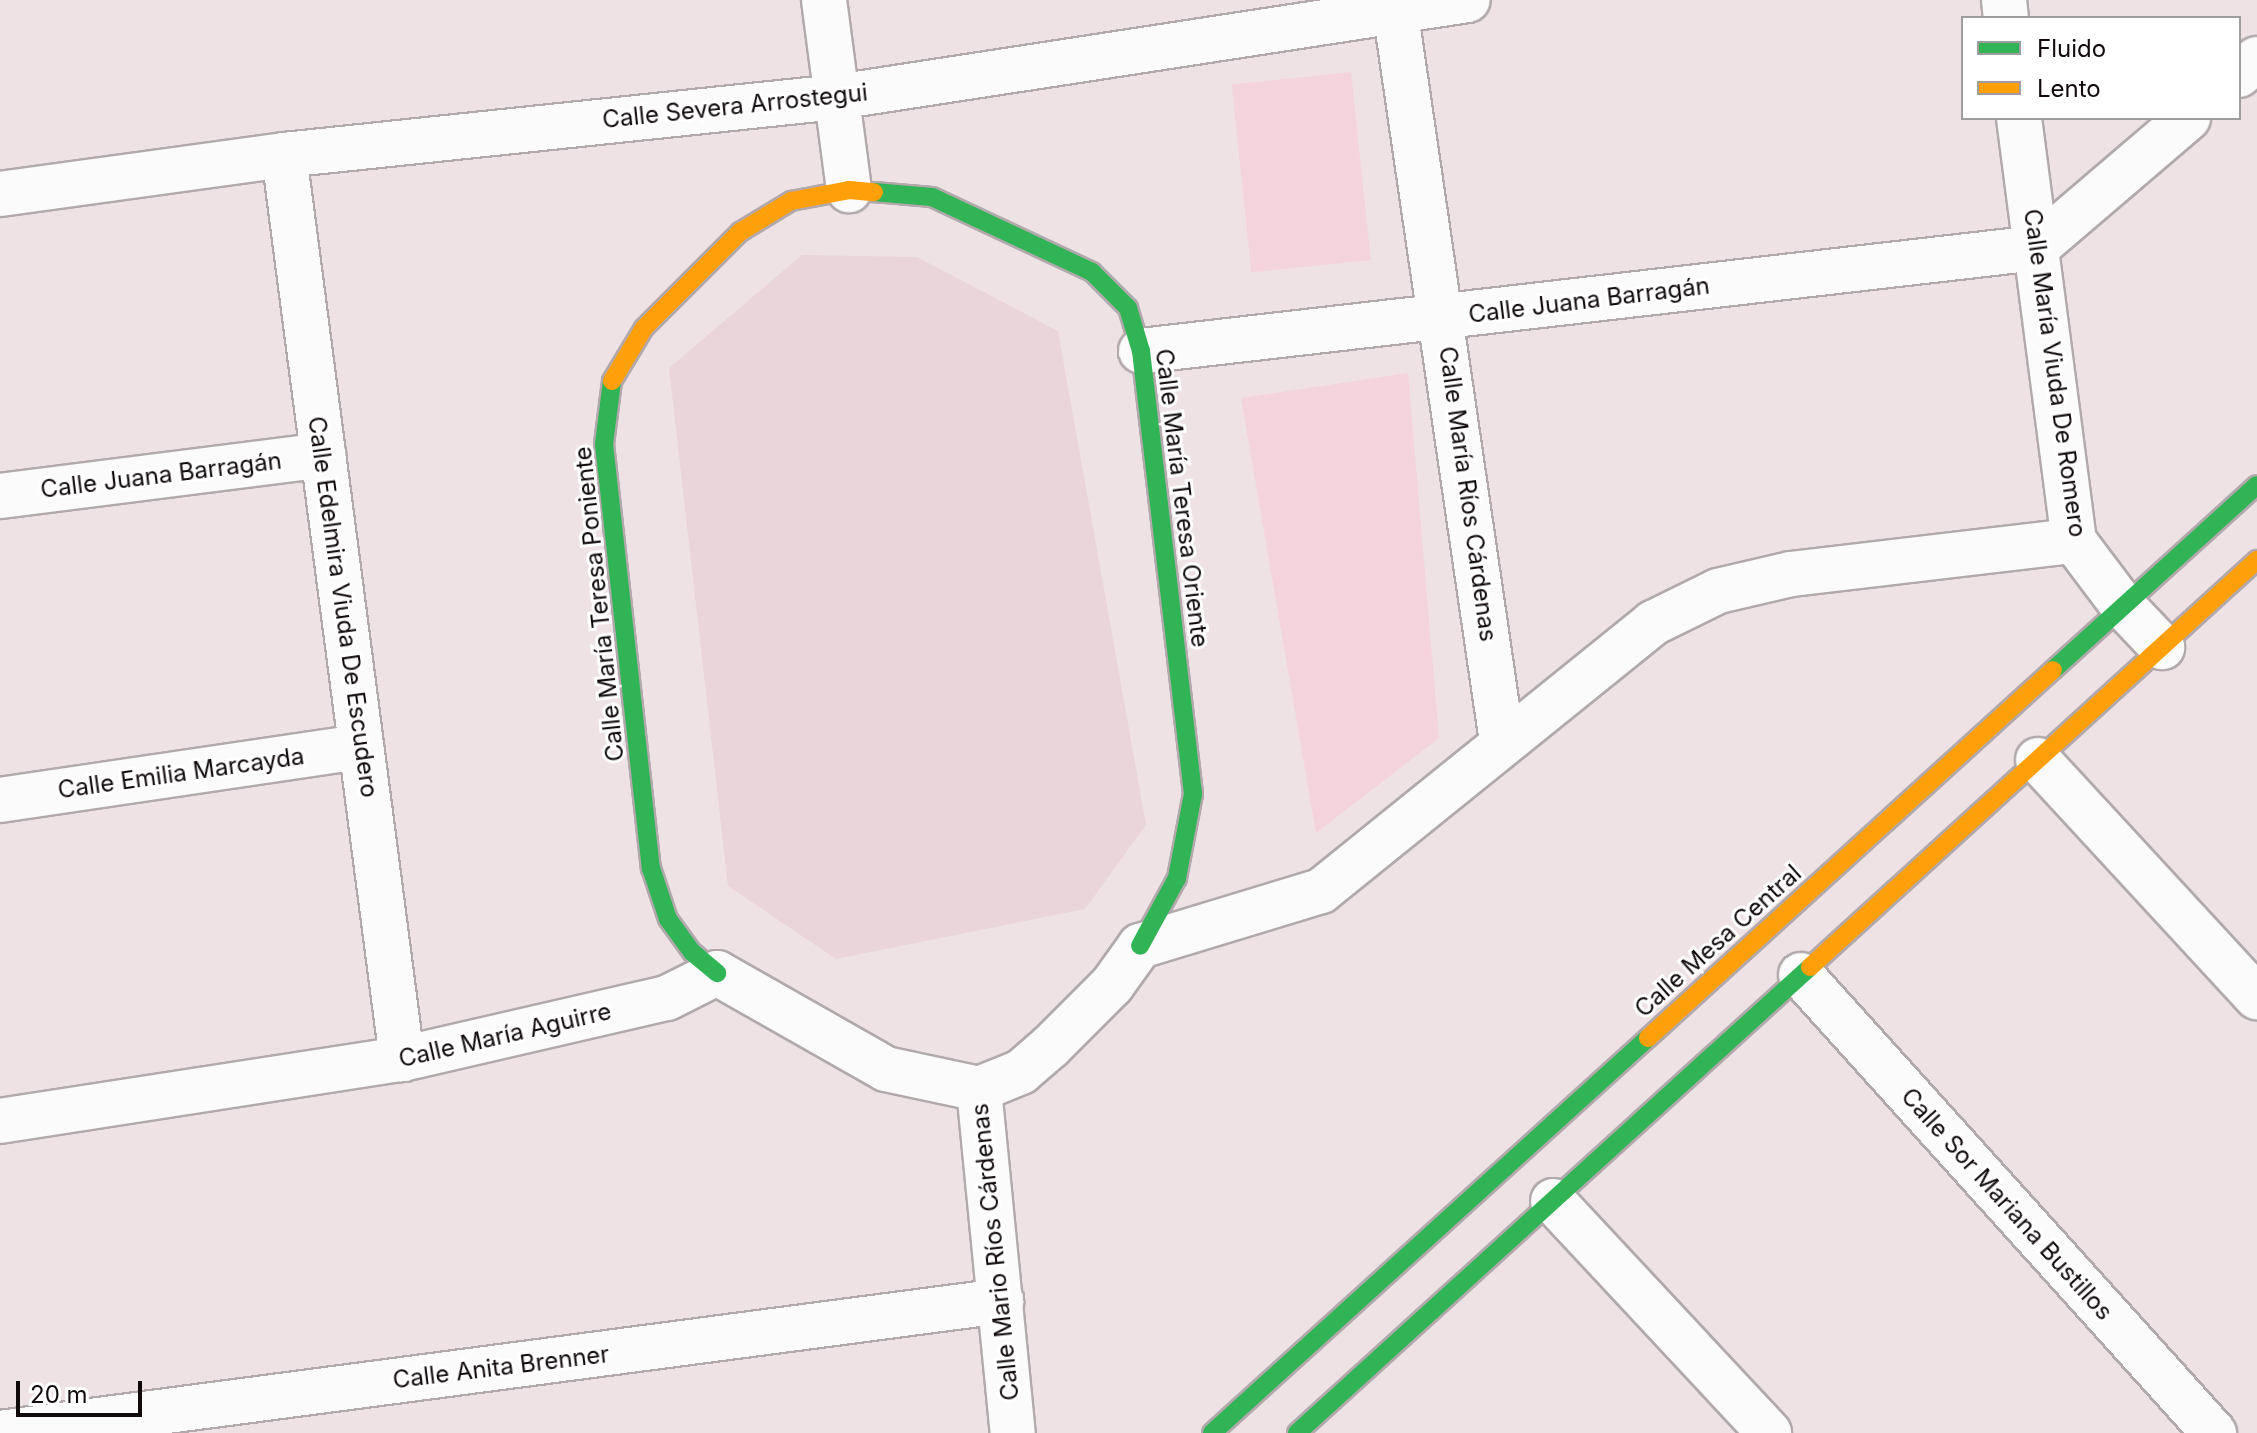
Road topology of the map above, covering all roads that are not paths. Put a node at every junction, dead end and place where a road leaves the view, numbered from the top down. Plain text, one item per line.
1 (824, 0) edge
2 (1468, 0) edge
3 (1395, 9) junction
4 (2257, 59) edge
5 (2241, 73) edge
6 (837, 97) junction
7 (2019, 120) edge
8 (2186, 120) edge
9 (284, 155) junction
10 (849, 190) junction
11 (0, 194) edge
12 (2036, 248) junction
13 (1444, 317) junction
14 (1141, 351) junction
15 (323, 455) junction
16 (2257, 485) edge
17 (0, 496) edge
18 (2074, 541) junction
19 (2257, 560) edge
20 (2123, 606) junction
21 (2162, 647) junction
22 (1502, 742) junction
23 (361, 747) junction
24 (2038, 760) junction
25 (0, 800) edge
26 (1140, 946) junction
27 (717, 973) junction
28 (1801, 975) junction
29 (2257, 997) edge
30 (402, 1059) junction
31 (979, 1089) junction
32 (0, 1121) edge
33 (1553, 1201) junction
34 (1001, 1301) junction
35 (1308, 1430) edge
36 (0, 1433) edge
37 (1013, 1433) edge
38 (1212, 1433) edge
39 (1769, 1433) edge
40 (2214, 1433) edge

1 - 6 street
2 - 3 street, Calle Severa Arrostegui
3 - 6 street, Calle Severa Arrostegui
3 - 13 street, Calle María Ríos Cárdenas
4 - 5 street
6 - 9 street, Calle Severa Arrostegui
6 - 10 street
7 - 12 street, Calle María Viuda De Romero
8 - 12 street
9 - 11 street, Calle Severa Arrostegui
9 - 15 street, Calle Edelmira Viuda De Escudero
10 - 14 main road, Calle María Teresa Oriente
10 - 27 main road, Calle María Teresa Poniente
12 - 13 street, Calle Juana Barragán
12 - 18 street, Calle María Viuda De Romero
13 - 14 street, Calle Juana Barragán
13 - 22 street, Calle María Ríos Cárdenas
14 - 26 main road, Calle María Teresa Oriente
15 - 17 street, Calle Juana Barragán
15 - 23 street, Calle Edelmira Viuda De Escudero
16 - 20 main road, Calle Mesa Central
18 - 20 street, Calle María Viuda De Romero
18 - 22 street
19 - 21 main road
20 - 21 street, Calle María Viuda De Romero
20 - 38 main road, Calle Mesa Central
21 - 24 main road
22 - 26 street
23 - 25 street, Calle Emilia Marcayda
23 - 30 street, Calle Edelmira Viuda De Escudero
24 - 28 main road
24 - 29 street
26 - 31 street, Calle Mario Ríos Cárdenas
27 - 30 street, Calle María Aguirre
27 - 31 street
28 - 33 main road
28 - 40 street, Calle Sor Mariana Bustillos
30 - 32 street, Calle María Aguirre
31 - 34 street, Calle Mario Ríos Cárdenas
33 - 35 main road
33 - 39 street
34 - 36 street, Calle Anita Brenner
34 - 37 street, Calle Mario Ríos Cárdenas

